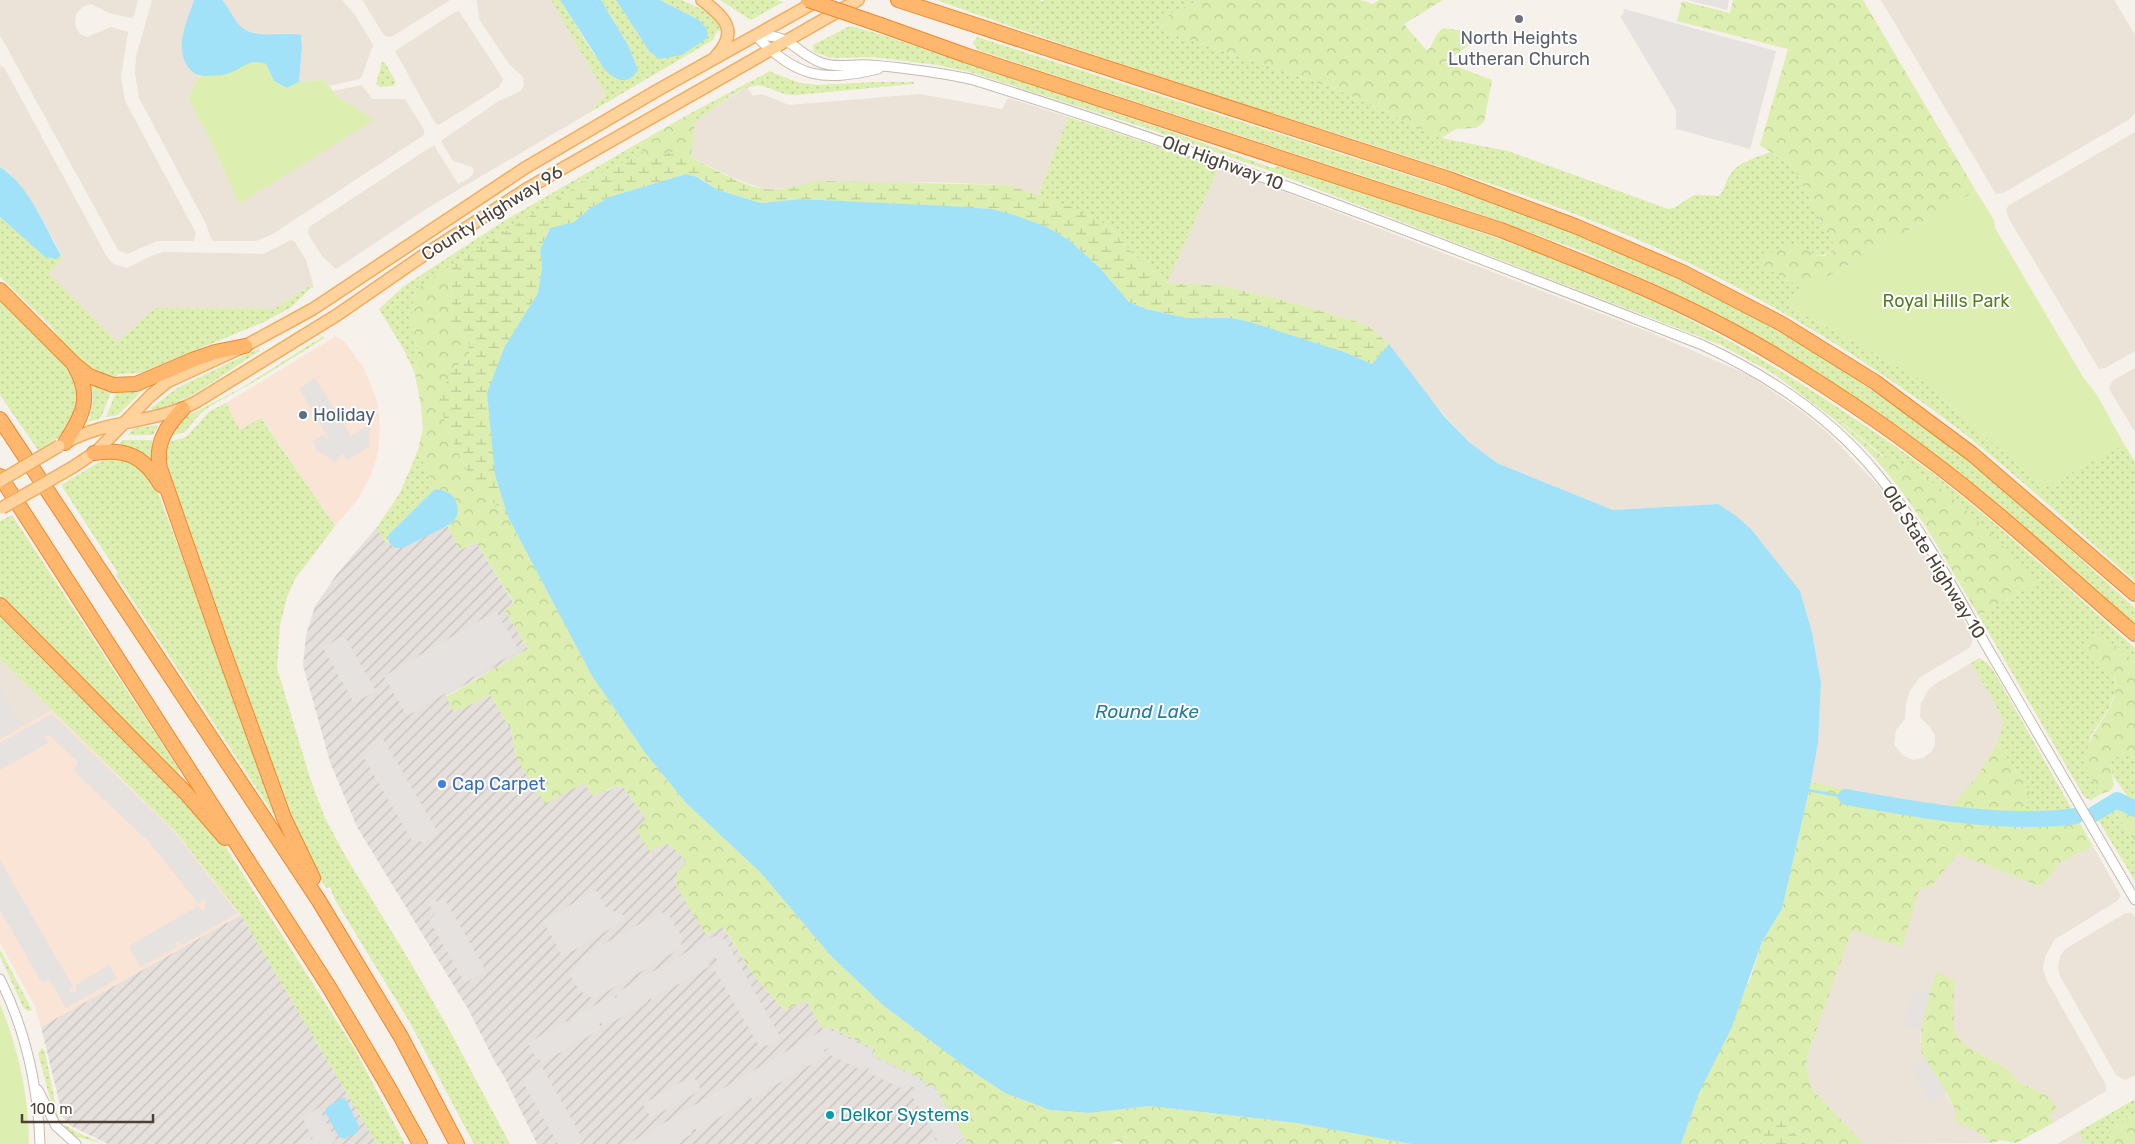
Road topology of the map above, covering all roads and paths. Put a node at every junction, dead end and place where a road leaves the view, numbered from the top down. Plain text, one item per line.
1 (702, 0) edge
2 (808, 0) edge
3 (818, 0) edge
4 (858, 0) edge
5 (898, 0) edge
6 (756, 36) junction
7 (788, 41) junction
8 (770, 51) junction
9 (703, 66) junction
10 (884, 68) junction
11 (1554, 288) joint
12 (0, 290) edge
13 (245, 346) junction
14 (74, 364) junction
15 (183, 409) junction
16 (0, 419) edge
17 (126, 423) junction
18 (62, 444) junction
19 (94, 454) junction
20 (0, 476) edge
21 (0, 481) edge
22 (171, 503) junction
23 (0, 509) edge
24 (2135, 594) edge
25 (0, 605) edge
26 (2135, 634) edge
27 (264, 885) junction
28 (2135, 900) edge
29 (344, 941) junction
30 (0, 979) edge
31 (34, 1083) junction
32 (40, 1144) edge
33 (76, 1144) edge
34 (420, 1144) edge
35 (458, 1144) edge

1 - 9 main road
2 - 26 highway, bridge
3 - 6 main road, County Highway 96
4 - 7 main road, County Highway 96
5 - 24 highway
6 - 7 street, Old Highway 10
6 - 8 street, Old Highway 10
6 - 9 main road, County Highway 96
7 - 8 main road, County Highway 96
7 - 10 street, Old Highway 10
8 - 10 street, Old Highway 10
8 - 15 main road, County Highway 96
9 - 13 main road, County Highway 96
10 - 11 street, Old Highway 10
11 - 28 street, Old State Highway 10
12 - 14 highway
13 - 14 highway
13 - 17 main road, County Highway 96
14 - 18 highway
15 - 17 main road, County Highway 96
15 - 22 highway
16 - 29 highway
17 - 18 main road, County Highway 96
17 - 19 main road, County Highway 96
18 - 21 main road, County Highway 96, bridge
19 - 22 highway
19 - 23 main road, County Highway 96, bridge
20 - 27 highway
22 - 29 highway
25 - 27 highway
27 - 34 highway
29 - 35 highway
30 - 31 street
31 - 32 street
31 - 33 street

